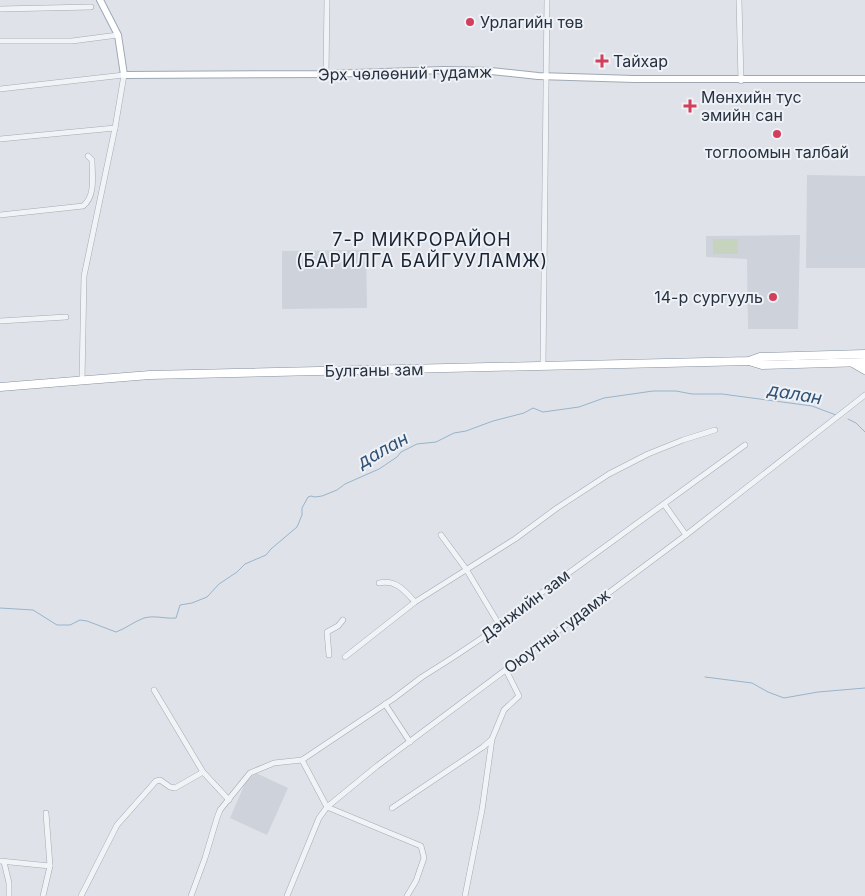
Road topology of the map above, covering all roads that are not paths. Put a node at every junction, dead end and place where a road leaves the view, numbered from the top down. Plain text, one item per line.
1 (100, 0) edge
2 (547, 0) edge
3 (739, 0) edge
4 (326, 1) edge
5 (91, 8) dead end
6 (0, 9) edge
7 (118, 35) junction
8 (0, 41) edge
9 (326, 74) junction
10 (124, 75) junction
11 (545, 76) junction
12 (865, 79) edge
13 (741, 80) junction
14 (0, 89) edge
15 (115, 128) junction
16 (0, 139) edge
17 (88, 156) dead end
18 (0, 215) edge
19 (66, 317) dead end
20 (0, 321) edge
21 (865, 354) edge
22 (749, 361) junction
23 (849, 362) junction
24 (865, 362) edge
25 (543, 365) junction
26 (865, 370) edge
27 (82, 381) junction
28 (0, 383) edge
29 (0, 387) edge
30 (865, 395) edge
31 (715, 430) dead end
32 (745, 445) dead end
33 (664, 504) junction
34 (441, 535) dead end
35 (686, 535) junction
36 (466, 569) junction
37 (379, 583) dead end
38 (415, 602) junction
39 (343, 620) dead end
40 (500, 626) junction
41 (329, 654) dead end
42 (345, 657) dead end
43 (506, 670) junction
44 (154, 690) dead end
45 (385, 704) junction
46 (492, 739) junction
47 (410, 742) junction
48 (302, 760) junction
49 (203, 772) junction
50 (229, 800) junction
51 (327, 806) junction
52 (392, 808) dead end
53 (46, 812) dead end
54 (2, 862) edge
55 (50, 866) junction
56 (9, 896) edge
57 (43, 896) edge
58 (81, 896) edge
59 (191, 896) edge
60 (287, 896) edge
61 (407, 896) edge
62 (465, 896) edge

1 - 7 main road
2 - 11 street
3 - 13 street
4 - 9 street
5 - 6 street
7 - 8 street
7 - 10 main road
9 - 10 main road, Эрх чөлөөний гудамж
9 - 11 main road, Эрх чөлөөний гудамж
10 - 14 street
10 - 15 street
11 - 13 main road, Эрх чөлөөний гудамж
11 - 25 street
12 - 13 main road, Эрх чөлөөний гудамж
15 - 16 street
15 - 27 street
17 - 18 street
19 - 20 street
21 - 22 highway, Булганы зам
22 - 23 highway, Булганы зам
22 - 25 highway, Булганы зам
23 - 24 highway, Булганы зам
23 - 26 highway
25 - 27 highway, Булганы зам
27 - 29 highway, Булганы зам
28 - 29 street
30 - 35 street, Оюутны гудамж
31 - 36 street
32 - 33 street, Дэнжийн зам
33 - 35 street
33 - 40 street, Дэнжийн зам
34 - 36 street
35 - 43 street, Оюутны гудамж
36 - 38 street
36 - 40 street
37 - 38 street
38 - 42 street
39 - 41 street
40 - 45 street, Дэнжийн зам
43 - 46 street
43 - 47 street, Оюутны гудамж
44 - 49 street
45 - 47 street
45 - 48 street, Дэнжийн зам
46 - 52 street
46 - 62 street
47 - 51 street, Оюутны гудамж
48 - 50 street
48 - 51 street
49 - 50 street
49 - 58 street
50 - 59 street
51 - 60 street, Оюутны гудамж
51 - 61 street
53 - 55 street
54 - 55 street
54 - 56 street
55 - 57 street

